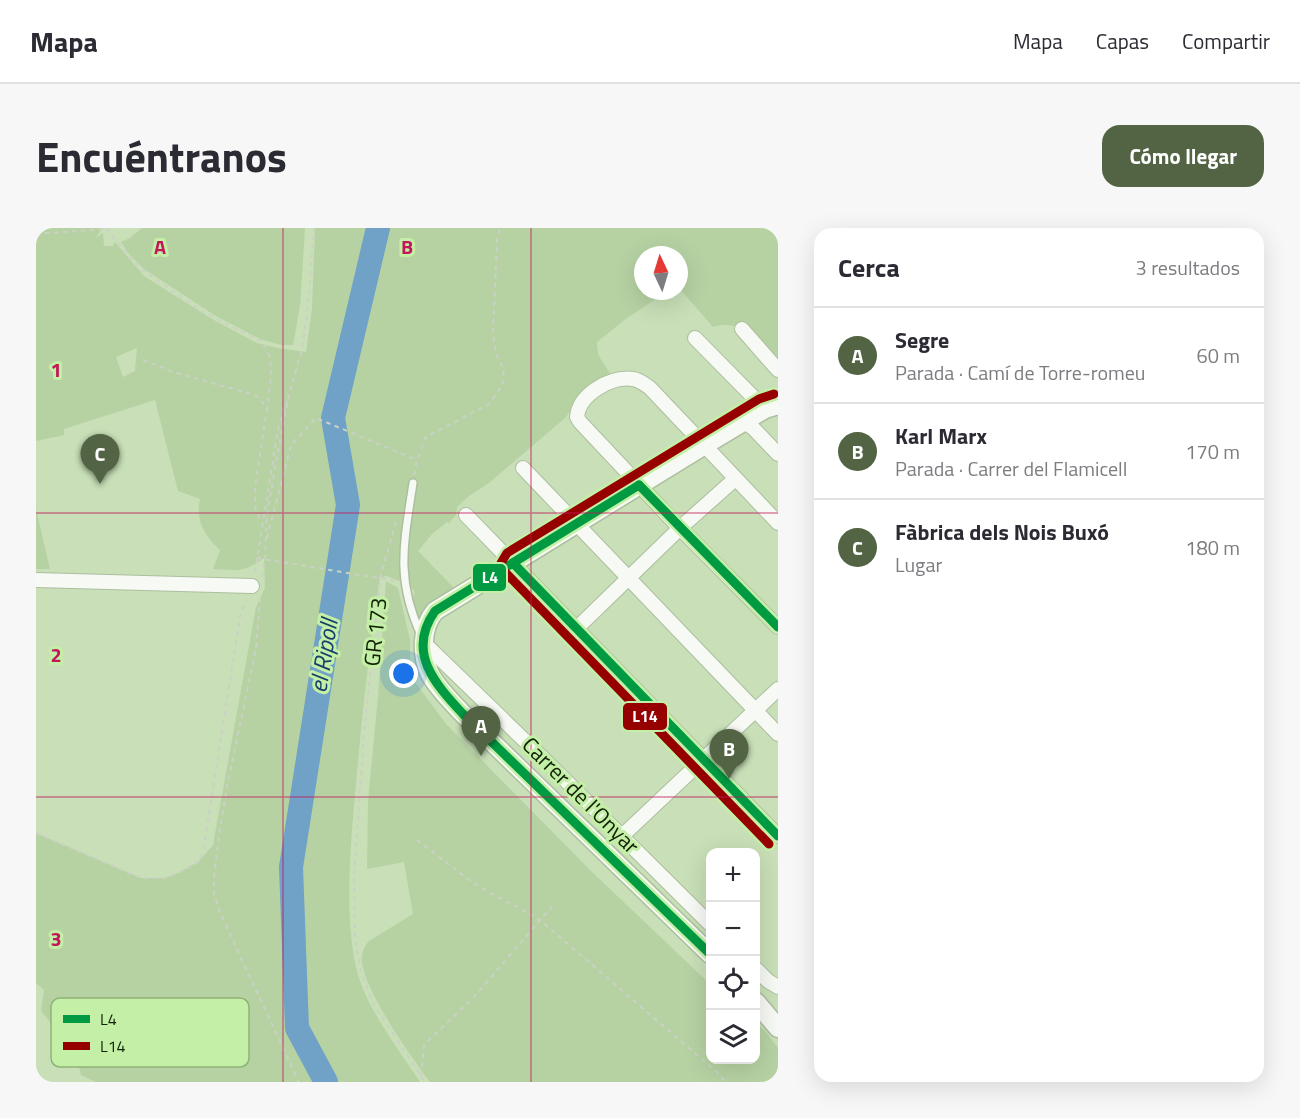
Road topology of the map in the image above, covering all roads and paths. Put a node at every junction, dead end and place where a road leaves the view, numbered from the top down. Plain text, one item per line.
1 (106, 228) edge
2 (314, 228) edge
3 (500, 228) edge
4 (36, 234) edge
5 (742, 329) dead end
6 (695, 338) dead end
7 (143, 360) dead end
8 (778, 370) edge
9 (289, 395) junction
10 (772, 407) edge
11 (267, 409) junction
12 (744, 422) junction
13 (703, 446) junction
14 (778, 454) edge
15 (417, 460) junction
16 (523, 468) dead end
17 (735, 479) junction
18 (413, 483) joint
19 (639, 485) junction
20 (466, 515) dead end
21 (397, 518) dead end
22 (262, 523) junction
23 (778, 523) edge
24 (577, 524) junction
25 (680, 528) junction
26 (266, 543) junction
27 (265, 559) junction
28 (513, 563) junction
29 (380, 578) junction
30 (629, 579) junction
31 (36, 580) edge
32 (404, 582) junction
33 (258, 587) junction
34 (778, 627) edge
35 (576, 629) junction
36 (424, 643) junction
37 (469, 687) junction
38 (778, 689) edge
39 (454, 704) junction
40 (756, 711) junction
41 (778, 734) edge
42 (705, 760) junction
43 (36, 833) edge
44 (622, 836) junction
45 (778, 836) edge
46 (417, 840) dead end
47 (554, 904) dead end
48 (706, 919) edge
49 (540, 920) junction
50 (706, 949) edge
51 (760, 973) edge
52 (778, 987) edge
53 (760, 1007) edge
54 (778, 1028) edge
55 (421, 1076) junction
56 (299, 1082) edge
57 (425, 1082) edge
58 (725, 1082) edge

1 - 4 path
1 - 11 path
2 - 9 path
3 - 15 path
5 - 8 street
6 - 10 street
7 - 11 path
9 - 22 path
9 - 26 path
10 - 12 street
11 - 22 path
12 - 13 street
12 - 14 street
13 - 17 street
13 - 19 street
13 - 19 street
15 - 18 path
15 - 26 path
16 - 24 street
17 - 23 street
17 - 25 street
18 - 32 lane
19 - 24 street
19 - 25 street
20 - 28 street
21 - 29 path
22 - 27 path
24 - 28 street
24 - 30 street
25 - 30 street
25 - 34 street
26 - 27 path
27 - 29 path, GR 173
27 - 33 path
28 - 35 street
28 - 36 street
29 - 32 path
29 - 55 path, GR 173
30 - 35 street
30 - 40 street
31 - 33 street
32 - 36 lane
33 - 43 path
33 - 56 path
35 - 42 street
36 - 37 street, Carrer de l'Onyar
36 - 39 street
37 - 39 street
37 - 44 street, Carrer de l'Onyar
38 - 40 street
39 - 50 street
40 - 41 street
40 - 42 street
42 - 44 street
42 - 45 street
44 - 48 street, Carrer de l'Onyar
46 - 49 path
47 - 49 path
49 - 55 path
49 - 58 path
51 - 52 street
53 - 54 street
55 - 57 path, GR 173

